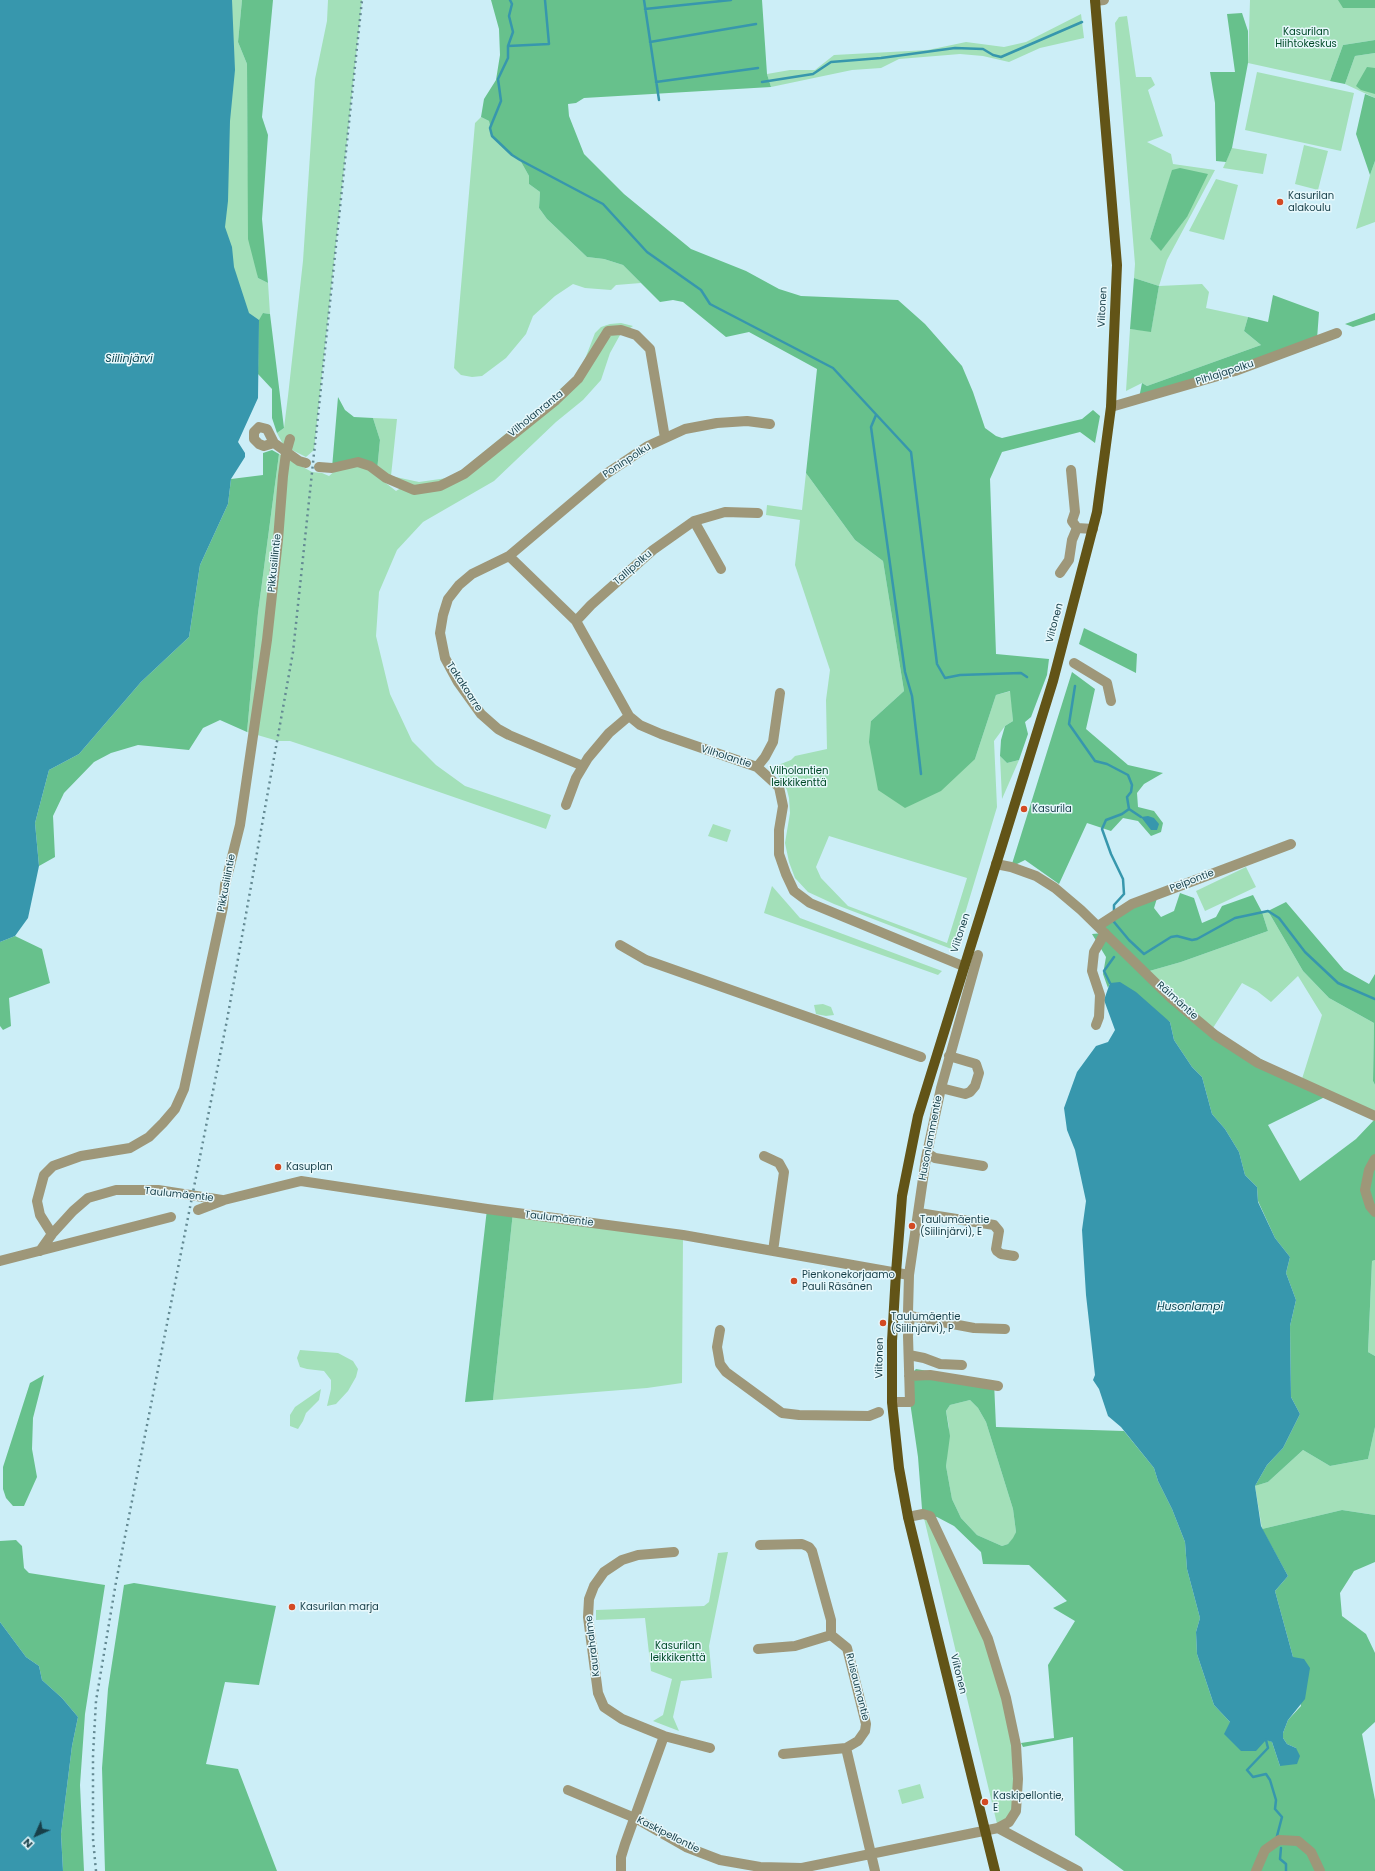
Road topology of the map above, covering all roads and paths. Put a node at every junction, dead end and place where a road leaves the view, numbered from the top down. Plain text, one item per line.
1 (1098, 0) edge
2 (1337, 333) dead end
3 (1111, 407) junction
4 (770, 424) dead end
5 (665, 438) junction
6 (290, 439) dead end
7 (274, 443) dead end
8 (286, 453) junction
9 (306, 463) dead end
10 (319, 468) dead end
11 (1072, 470) dead end
12 (758, 513) dead end
13 (694, 521) junction
14 (1077, 528) junction
15 (1093, 528) junction
16 (509, 556) junction
17 (721, 569) dead end
18 (1060, 574) dead end
19 (576, 621) junction
20 (1074, 663) dead end
21 (780, 693) dead end
22 (1110, 701) dead end
23 (630, 716) junction
24 (583, 766) junction
25 (757, 767) junction
26 (566, 805) dead end
27 (1291, 844) dead end
28 (996, 864) junction
29 (1101, 930) junction
30 (620, 945) dead end
31 (978, 955) dead end
32 (963, 966) junction
33 (1096, 1025) dead end
34 (949, 1056) junction
35 (921, 1057) dead end
36 (941, 1088) junction
37 (1375, 1116) edge
38 (927, 1153) junction
39 (764, 1156) dead end
40 (1375, 1160) edge
41 (983, 1166) dead end
42 (224, 1200) junction
43 (198, 1210) dead end
44 (1375, 1212) edge
45 (919, 1213) junction
46 (171, 1217) dead end
47 (52, 1234) junction
48 (40, 1251) junction
49 (773, 1251) junction
50 (1014, 1256) dead end
51 (0, 1261) edge
52 (896, 1273) junction
53 (909, 1275) junction
54 (910, 1316) junction
55 (1005, 1329) dead end
56 (720, 1330) dead end
57 (908, 1355) junction
58 (962, 1365) dead end
59 (909, 1376) junction
60 (998, 1386) dead end
61 (892, 1402) junction
62 (879, 1412) dead end
63 (908, 1517) junction
64 (760, 1545) dead end
65 (674, 1552) dead end
66 (831, 1635) junction
67 (758, 1649) dead end
68 (664, 1736) junction
69 (710, 1748) dead end
70 (846, 1748) junction
71 (783, 1754) dead end
72 (568, 1790) dead end
73 (635, 1818) junction
74 (998, 1828) junction
75 (984, 1830) junction
76 (870, 1854) junction
77 (621, 1871) edge
78 (875, 1871) edge
79 (994, 1871) edge
80 (1078, 1871) edge
81 (1256, 1871) edge
82 (1320, 1871) edge

1 - 3 main road, Viitonen
2 - 3 street, Pihlajapolku
3 - 15 main road, Viitonen
4 - 5 street, Poninpolku
5 - 10 street, Vilholanranta
5 - 16 street, Poninpolku
6 - 8 street, Pikkusiilintie
7 - 8 street
8 - 9 street
8 - 47 street, Pikkusiilintie
11 - 14 street
12 - 13 street, Tallipolku
13 - 17 street
13 - 19 street, Tallipolku
14 - 15 street
14 - 18 street
15 - 28 main road, Viitonen
16 - 19 street, Vilholantie
16 - 24 street, Takakaarre
19 - 23 street, Vilholantie
20 - 22 street
21 - 25 street
23 - 24 street
23 - 25 street, Vilholantie
24 - 26 street
25 - 32 street, Vilholantie
27 - 29 street, Peipontie
28 - 29 street, Räimäntie
28 - 32 main road, Viitonen
29 - 33 street
29 - 37 street, Räimäntie
30 - 35 street
31 - 34 street, Husonlammentie
32 - 52 main road, Viitonen
34 - 36 street, Husonlammentie
34 - 36 street
36 - 38 street, Husonlammentie
38 - 41 street
38 - 45 street, Husonlammentie
39 - 49 street
40 - 44 street
42 - 43 street, Taulumäentie
42 - 47 street, Taulumäentie
42 - 49 street, Taulumäentie
45 - 50 street
45 - 53 street, Husonlammentie
46 - 48 street
47 - 48 street, Taulumäentie
48 - 51 street
49 - 52 street, Taulumäentie
52 - 53 street, Taulumäentie
52 - 61 main road, Viitonen
53 - 54 street, Husonlammentie
54 - 55 street
54 - 57 street, Husonlammentie
56 - 62 street
57 - 58 street
57 - 59 street, Husonlammentie
59 - 60 street
59 - 61 street, Husonlammentie
61 - 63 main road, Viitonen
63 - 74 street
63 - 75 main road, Viitonen
64 - 66 street
65 - 68 street, Kaurahalme
66 - 67 street
66 - 70 street, Ruisaumantie
68 - 69 street, Kaurahalme
68 - 73 street
70 - 71 street
70 - 76 street
72 - 73 street, Kaskipellontie
73 - 76 street, Kaskipellontie
73 - 77 street
74 - 75 street, Kaskipellontie
74 - 80 street
75 - 76 street, Kaskipellontie
75 - 79 main road, Viitonen
76 - 78 street
81 - 82 street

